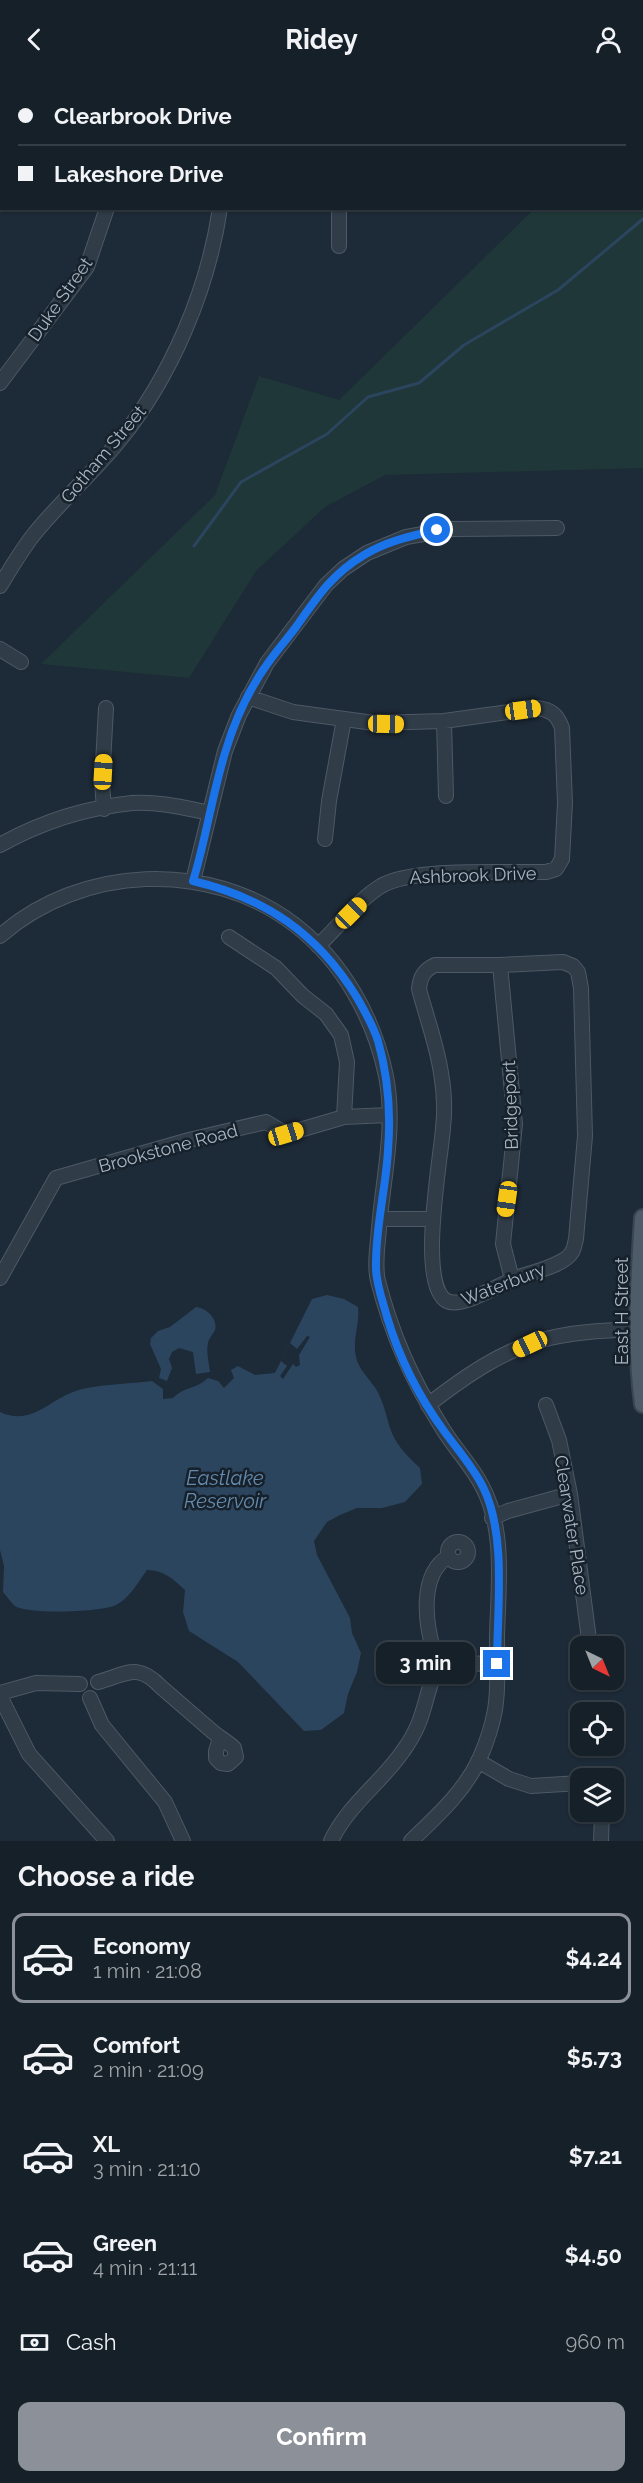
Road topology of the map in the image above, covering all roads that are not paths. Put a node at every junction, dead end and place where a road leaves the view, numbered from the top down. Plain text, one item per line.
1 (106, 210) edge
2 (220, 210) edge
3 (339, 210) edge
4 (339, 246) dead end
5 (0, 383) edge
6 (557, 528) dead end
7 (0, 586) edge
8 (0, 649) edge
9 (21, 662) dead end
10 (248, 697) junction
11 (106, 708) dead end
12 (344, 719) junction
13 (444, 721) junction
14 (446, 796) dead end
15 (104, 809) junction
16 (210, 813) junction
17 (325, 839) dead end
18 (0, 845) edge
19 (193, 881) junction
20 (0, 936) edge
21 (229, 937) dead end
22 (318, 946) junction
23 (501, 965) junction
24 (389, 1115) junction
25 (344, 1118) junction
26 (432, 1218) junction
27 (643, 1218) edge
28 (380, 1219) junction
29 (0, 1278) edge
30 (512, 1279) junction
31 (641, 1329) edge
32 (643, 1404) edge
33 (428, 1405) junction
34 (546, 1405) dead end
35 (570, 1494) junction
36 (492, 1518) junction
37 (449, 1556) dead end
38 (589, 1636) edge
39 (434, 1652) junction
40 (451, 1663) junction
41 (497, 1664) junction
42 (434, 1674) junction
43 (98, 1682) junction
44 (80, 1684) junction
45 (0, 1694) edge
46 (90, 1698) junction
47 (220, 1738) dead end
48 (478, 1761) junction
49 (570, 1784) edge
50 (602, 1822) edge
51 (107, 1841) edge
52 (183, 1841) edge
53 (331, 1841) edge
54 (411, 1841) edge
55 (601, 1841) edge

1 - 5 street, Duke Street
2 - 7 street, Gotham Street
3 - 4 street
6 - 10 street
8 - 9 street
10 - 12 street
10 - 16 street
11 - 15 street
12 - 13 street
12 - 17 street
13 - 14 street
13 - 22 street, Ashbrook Drive
15 - 16 street
15 - 18 street
16 - 19 street
19 - 20 street
19 - 22 street
21 - 25 street
22 - 24 street
23 - 26 street, Waterbury
23 - 30 street, Bridgeport
23 - 30 street, Waterbury
24 - 25 street, Brookstone Road
24 - 28 street
25 - 29 street, Brookstone Road
26 - 28 street
26 - 30 street, Waterbury
27 - 31 main road, East H Street
28 - 33 street
31 - 32 main road, East H Street
31 - 33 street
33 - 36 street
34 - 35 street, Clearwater Place
35 - 36 street
35 - 38 street, Clearwater Place
36 - 41 street
37 - 39 street
39 - 40 street
39 - 42 street
40 - 41 street
40 - 42 street
41 - 48 street
42 - 53 street
43 - 44 street
43 - 46 street
43 - 47 street
44 - 45 street
44 - 46 street
45 - 51 street
46 - 52 street
48 - 49 street
48 - 54 street
50 - 55 street

